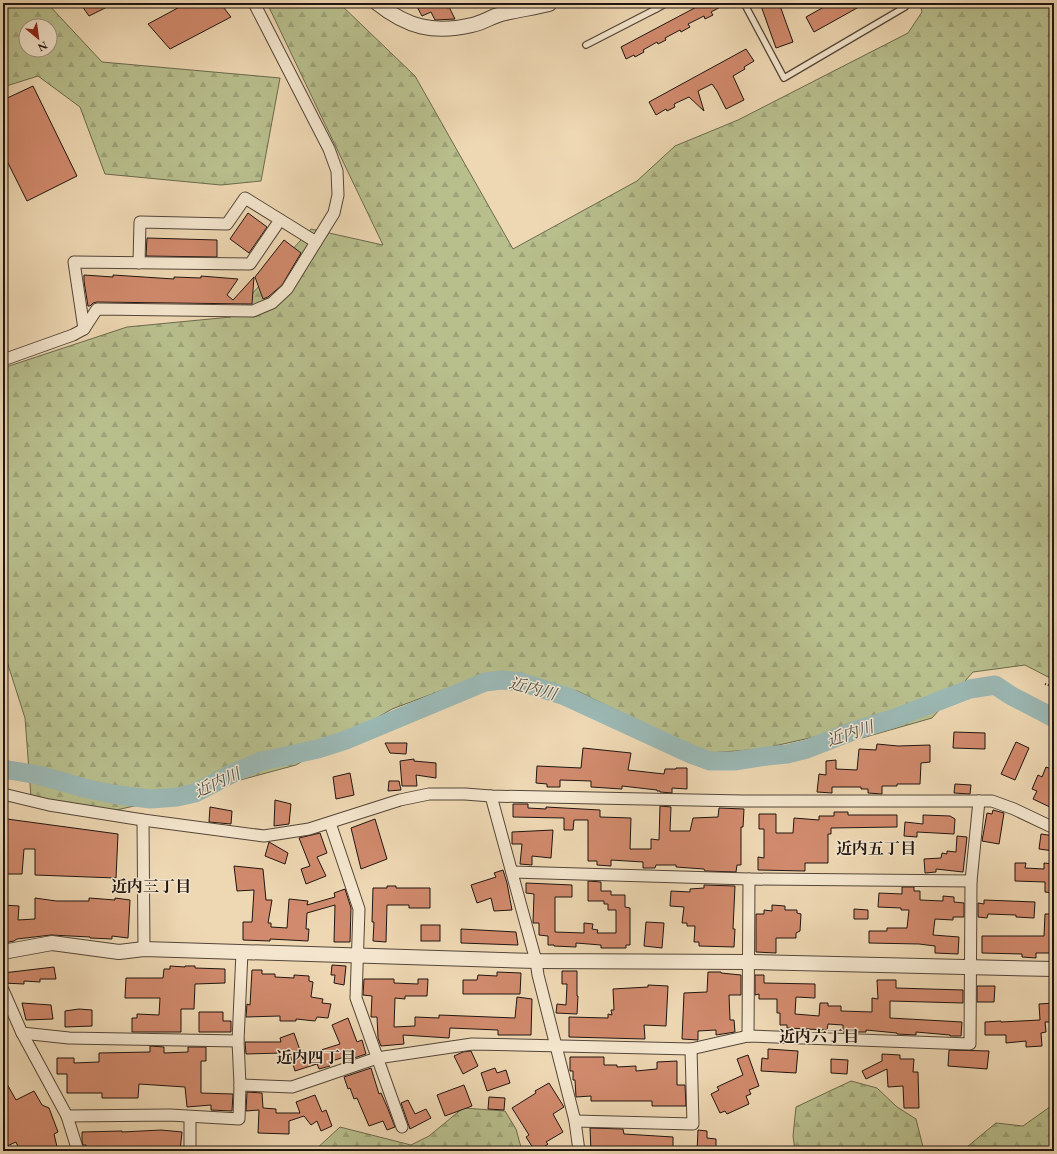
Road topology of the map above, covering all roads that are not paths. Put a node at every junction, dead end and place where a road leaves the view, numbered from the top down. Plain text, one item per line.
1 (254, 3) edge
2 (376, 3) edge
3 (550, 3) edge
4 (653, 3) edge
5 (667, 3) edge
6 (744, 3) edge
7 (906, 3) edge
8 (656, 9) junction
9 (586, 45) dead end
10 (280, 220) junction
11 (316, 242) junction
12 (139, 263) junction
13 (84, 329) junction
14 (3, 359) edge
15 (3, 794) edge
16 (491, 796) junction
17 (979, 801) junction
18 (143, 820) junction
19 (330, 823) junction
20 (1054, 828) edge
21 (512, 872) junction
22 (749, 879) junction
23 (971, 881) junction
24 (144, 949) junction
25 (3, 952) edge
26 (242, 952) junction
27 (358, 956) junction
28 (536, 961) junction
29 (748, 962) junction
30 (970, 968) junction
31 (1054, 969) edge
32 (3, 990) edge
33 (22, 1033) junction
34 (748, 1036) junction
35 (238, 1041) junction
36 (556, 1046) junction
37 (691, 1049) junction
38 (377, 1058) junction
39 (240, 1085) junction
40 (67, 1116) junction
41 (190, 1117) junction
42 (575, 1121) junction
43 (402, 1126) dead end
44 (78, 1151) edge
45 (190, 1151) edge
46 (579, 1151) edge

1 - 11 street
2 - 3 street
4 - 8 lane
5 - 8 lane
6 - 7 lane
8 - 9 lane
10 - 11 street
10 - 12 street
10 - 12 street
11 - 13 street
12 - 13 street
13 - 14 street
15 - 18 street
16 - 17 street
16 - 19 street
16 - 21 street
17 - 20 street
17 - 23 street
18 - 19 street
18 - 24 street
19 - 27 street
21 - 22 street
21 - 28 street
22 - 23 street
22 - 29 street
23 - 30 street
24 - 25 street
24 - 26 street
26 - 27 street
26 - 35 street
27 - 28 street
27 - 38 street
28 - 29 street
28 - 36 street
29 - 30 street
29 - 34 street
30 - 31 street
30 - 34 street
32 - 33 street
33 - 35 street
33 - 40 street
34 - 37 street
35 - 39 street
36 - 37 street
36 - 38 street
36 - 42 street
37 - 42 street
38 - 39 street
38 - 43 street
39 - 41 street
40 - 41 street
40 - 44 street
41 - 45 street
42 - 46 street

